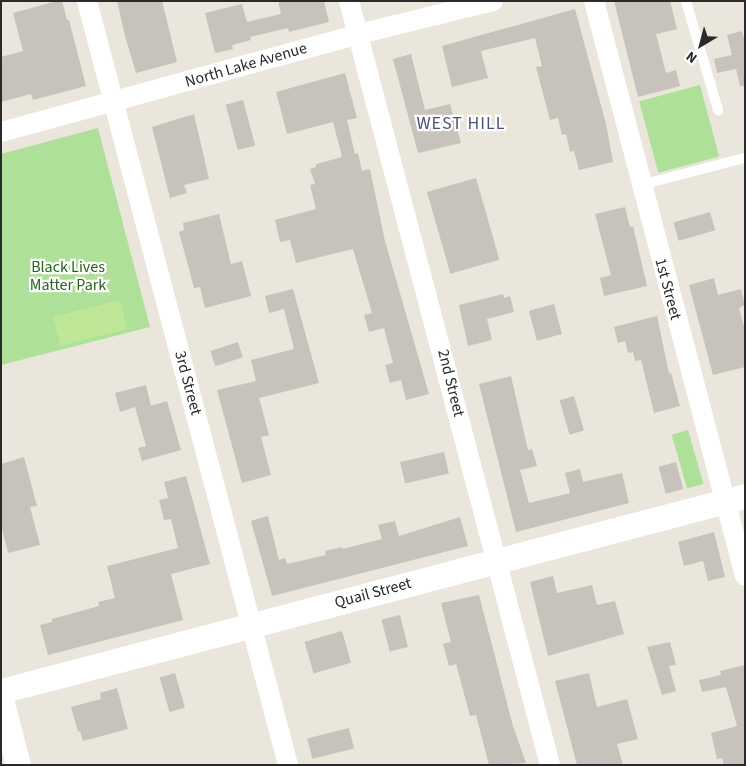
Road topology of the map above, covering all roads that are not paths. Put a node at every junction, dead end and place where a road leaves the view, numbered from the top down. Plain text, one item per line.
1 (87, 1) edge
2 (349, 1) edge
3 (492, 1) edge
4 (594, 1) edge
5 (686, 1) edge
6 (359, 34) junction
7 (114, 102) junction
8 (718, 110) dead end
9 (1, 132) edge
10 (745, 158) edge
11 (641, 185) junction
12 (735, 499) edge
13 (496, 561) junction
14 (745, 576) edge
15 (251, 625) junction
16 (1, 691) edge
17 (1, 699) edge
18 (18, 765) edge
19 (288, 765) edge
20 (550, 765) edge

1 - 7 street, 3rd Street
2 - 6 street, 2nd Street
3 - 6 street, North Lake Avenue
4 - 11 street, 1st Street
5 - 8 lane
6 - 7 street, North Lake Avenue
6 - 13 street, 2nd Street
7 - 9 street, North Lake Avenue
7 - 15 street, 3rd Street
10 - 11 lane
11 - 12 street, 1st Street
12 - 13 street, Quail Street
12 - 14 street, 1st Street
13 - 15 street, Quail Street
13 - 20 street, 2nd Street
15 - 16 street, Quail Street
15 - 19 street, 3rd Street
17 - 18 street

